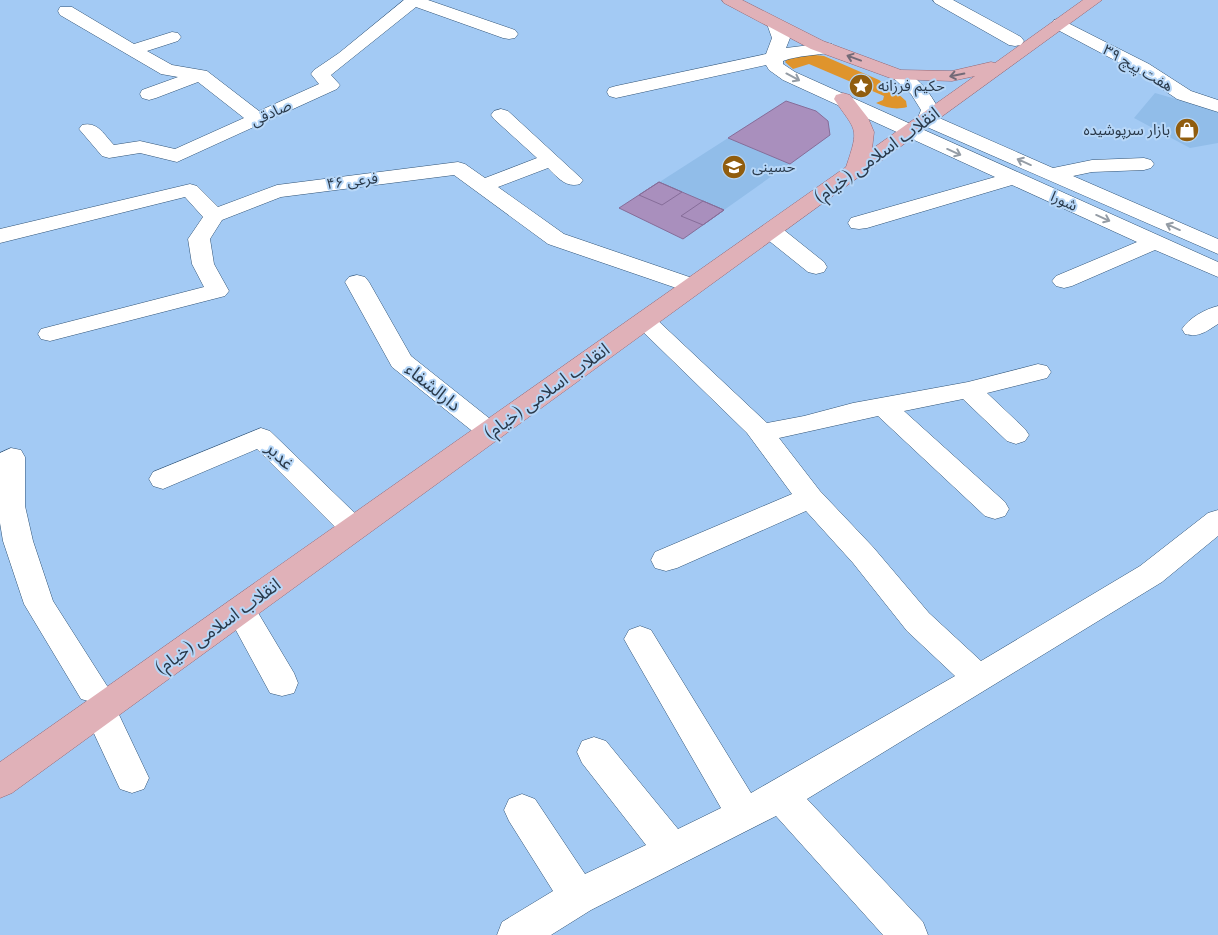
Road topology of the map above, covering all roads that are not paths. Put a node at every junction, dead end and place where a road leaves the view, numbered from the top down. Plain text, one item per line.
1 (414, 0) edge
2 (730, 0) edge
3 (941, 0) edge
4 (1094, 0) edge
5 (66, 11) dead end
6 (775, 24) junction
7 (1060, 24) junction
8 (510, 34) dead end
9 (172, 37) dead end
10 (1015, 41) dead end
11 (826, 48) junction
12 (132, 50) junction
13 (773, 58) junction
14 (1005, 64) junction
15 (201, 75) junction
16 (899, 75) junction
17 (616, 92) dead end
18 (149, 94) dead end
19 (843, 99) junction
20 (1218, 106) edge
21 (501, 115) dead end
22 (258, 118) junction
23 (918, 126) junction
24 (89, 129) dead end
25 (178, 156) junction
26 (549, 161) junction
27 (1144, 164) dead end
28 (855, 171) junction
29 (1052, 174) junction
30 (1012, 178) junction
31 (572, 180) dead end
32 (483, 186) junction
33 (190, 190) junction
34 (214, 216) junction
35 (859, 223) dead end
36 (771, 231) junction
37 (0, 236) edge
38 (1155, 242) junction
39 (1218, 247) edge
40 (816, 267) dead end
41 (1218, 270) edge
42 (1064, 281) dead end
43 (357, 282) dead end
44 (693, 286) junction
45 (1218, 313) edge
46 (645, 321) junction
47 (1194, 329) dead end
48 (50, 334) dead end
49 (1038, 372) dead end
50 (968, 390) junction
51 (884, 407) junction
52 (490, 432) junction
53 (760, 433) junction
54 (1016, 435) dead end
55 (10, 457) dead end
56 (163, 479) dead end
57 (810, 498) junction
58 (995, 509) dead end
59 (1218, 520) edge
60 (354, 529) junction
61 (9, 544) edge
62 (666, 560) dead end
63 (240, 610) junction
64 (640, 639) dead end
65 (979, 679) junction
66 (282, 683) dead end
67 (96, 699) junction
68 (594, 752) dead end
69 (132, 778) dead end
70 (0, 782) edge
71 (781, 796) junction
72 (522, 810) dead end
73 (744, 814) junction
74 (672, 850) junction
75 (578, 897) junction
76 (516, 935) edge
77 (909, 935) edge

1 - 8 street
1 - 22 street, صادقی
2 - 6 main road
3 - 10 street
4 - 7 main road, انقلاب اسلامی (خیام)
5 - 12 street
6 - 11 main road
6 - 13 street
7 - 14 main road, انقلاب اسلامی (خیام)
7 - 20 street, هفت پیچ ۳۹
9 - 12 street
11 - 13 street
16 -> 11 main road
12 - 15 street
13 - 17 street
13 -> 19 street
14 -> 16 main road
14 - 23 main road, انقلاب اسلامی (خیام)
15 - 18 street
15 - 22 street
16 - 23 street
19 - 23 street
19 - 28 main road
21 - 26 street
22 - 25 street, صادقی
23 - 28 main road, انقلاب اسلامی (خیام)
29 -> 23 street, شورا
23 -> 30 street, شورا
24 - 25 street
25 - 33 street
26 - 31 street
26 - 32 street
27 - 29 street
28 - 36 main road, انقلاب اسلامی (خیام)
39 -> 29 street, شورا
30 - 35 street
30 -> 38 street, شورا
32 - 34 street, فرعی ۴۶
32 - 44 street, فرعی ۴۶
33 - 34 street
33 - 37 street
34 - 48 street
36 - 40 street
36 - 44 main road, انقلاب اسلامی (خیام)
38 - 41 street, شورا
38 - 42 street
43 - 52 street, دارالشفاء
44 - 46 main road, انقلاب اسلامی (خیام)
45 - 47 street
46 - 52 main road, انقلاب اسلامی (خیام)
46 - 53 street
49 - 50 street
50 - 51 street
50 - 54 street
51 - 53 street
51 - 58 street
52 - 60 main road, انقلاب اسلامی (خیام)
53 - 57 street
55 - 61 street
56 - 60 street, غدیر
57 - 62 street
57 - 65 street
59 - 65 street
60 - 63 main road, انقلاب اسلامی (خیام)
61 - 67 street
63 - 66 street
63 - 67 main road, انقلاب اسلامی (خیام)
64 - 73 street
65 - 71 street
67 - 69 street
67 - 70 main road, انقلاب اسلامی (خیام)
68 - 74 street
71 - 73 street
71 - 77 street
72 - 75 street
73 - 74 street
74 - 75 street
75 - 76 street

